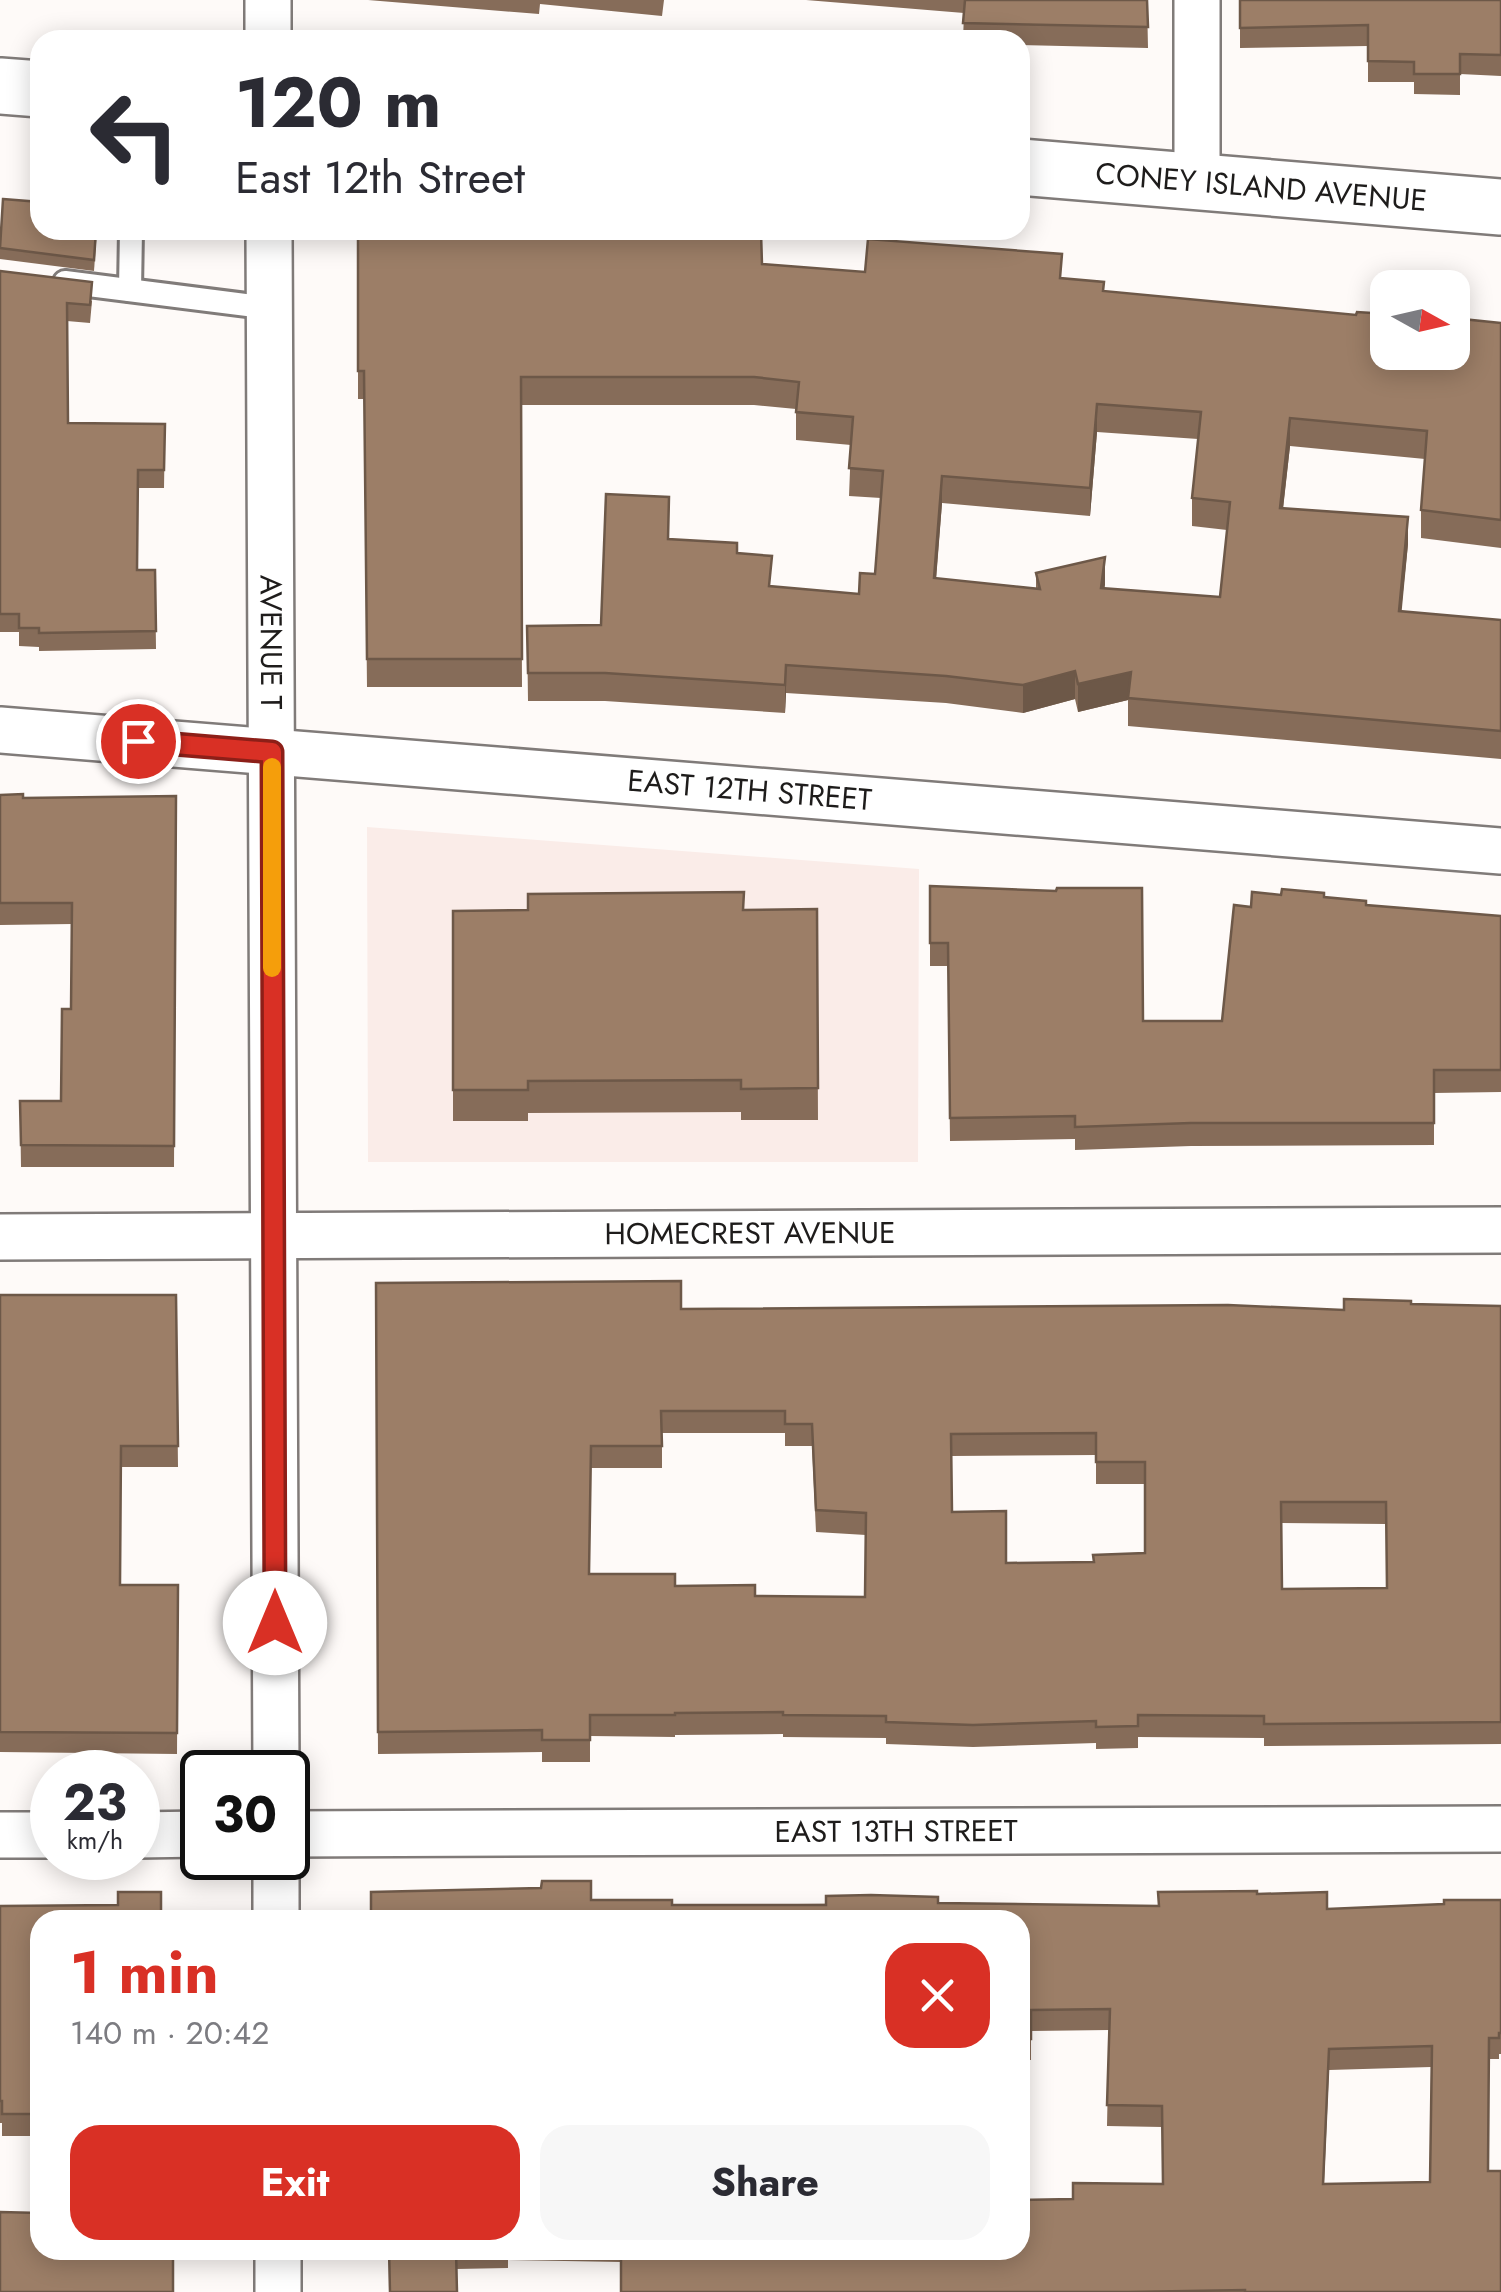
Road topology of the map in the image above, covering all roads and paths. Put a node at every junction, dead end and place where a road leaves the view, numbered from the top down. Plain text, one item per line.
1 (268, 0) edge
2 (1196, 0) edge
3 (268, 30) edge
4 (0, 86) edge
5 (30, 88) edge
6 (1030, 169) edge
7 (1197, 182) junction
8 (1501, 206) edge
9 (131, 240) edge
10 (269, 240) edge
11 (39, 279) edge
12 (130, 290) junction
13 (270, 308) junction
14 (0, 730) edge
15 (272, 752) junction
16 (1501, 851) edge
17 (1501, 1230) edge
18 (274, 1235) junction
19 (0, 1237) edge
20 (276, 1750) edge
21 (1501, 1829) edge
22 (310, 1834) edge
23 (0, 1835) edge
24 (30, 1835) edge
25 (276, 1880) edge
26 (276, 1910) edge
27 (278, 2260) edge
28 (278, 2292) edge

1 - 3 street
2 - 7 street
4 - 5 main road
6 - 7 main road, CONEY ISLAND AVENUE
7 - 8 main road, CONEY ISLAND AVENUE
9 - 12 lane
10 - 13 street, AVENUE T
11 - 12 lane
12 - 13 lane
13 - 15 street, AVENUE T
14 - 15 street, EAST 12TH STREET
15 - 16 street, EAST 12TH STREET
15 - 18 street, AVENUE T
17 - 18 street, HOMECREST AVENUE
18 - 19 street, HOMECREST AVENUE
18 - 20 street, AVENUE T
21 - 22 street, EAST 13TH STREET
23 - 24 street
25 - 26 street
27 - 28 street

